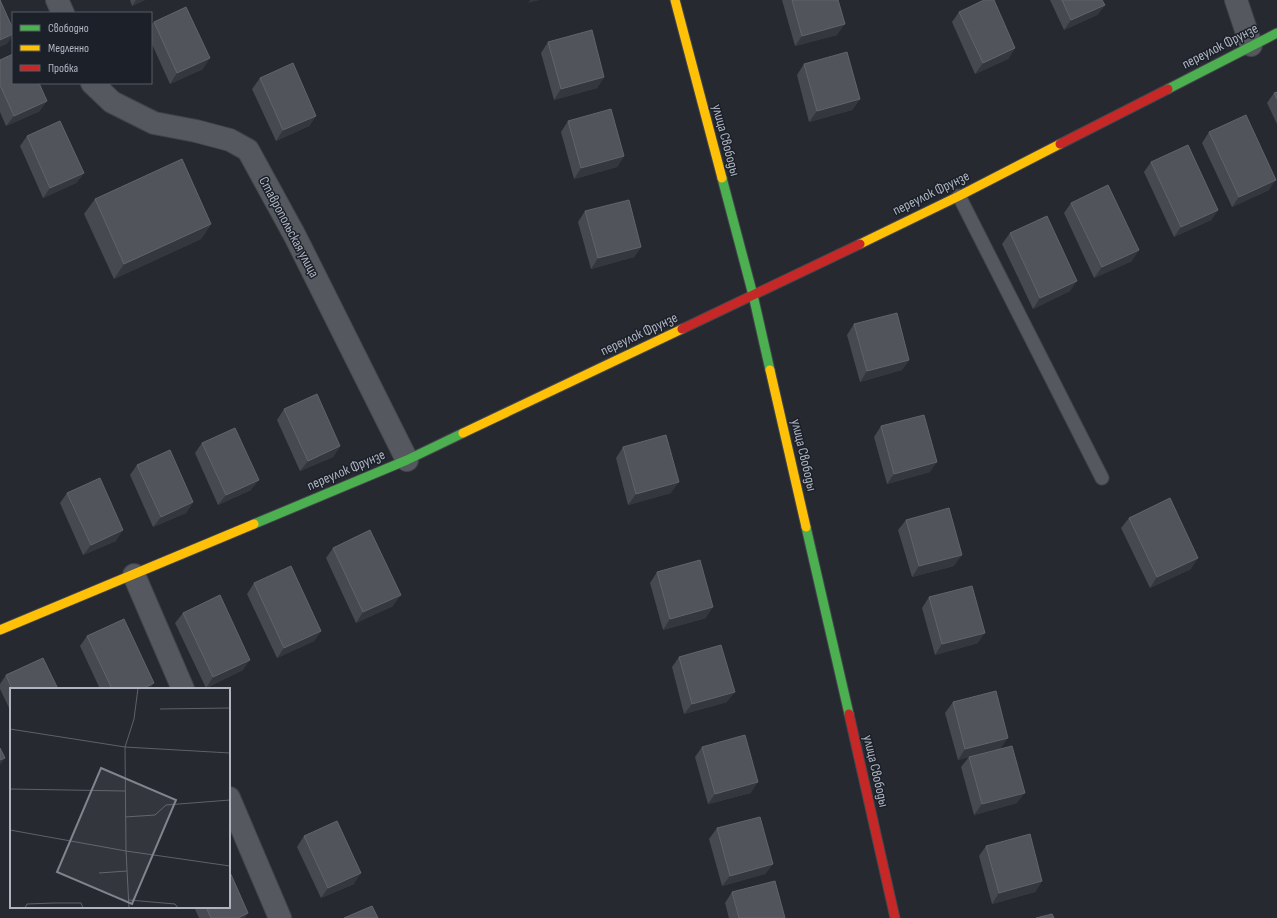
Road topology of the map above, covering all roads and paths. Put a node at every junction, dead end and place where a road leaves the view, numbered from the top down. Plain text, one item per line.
1 (57, 0) edge
2 (675, 0) edge
3 (1236, 0) edge
4 (63, 12) edge
5 (1277, 33) edge
6 (1251, 45) junction
7 (93, 84) edge
8 (959, 196) junction
9 (753, 295) junction
10 (407, 460) junction
11 (1102, 478) dead end
12 (134, 575) junction
13 (0, 630) edge
14 (183, 688) edge
15 (230, 800) edge
16 (280, 918) edge
17 (895, 918) edge

1 - 4 street
2 - 9 main road, улица Свободы
3 - 6 street
5 - 6 main road, переулок Фрунзе
6 - 8 main road, переулок Фрунзе
7 - 10 street, Ставропольская улица
8 - 9 main road, переулок Фрунзе
8 - 11 lane
9 - 10 main road, переулок Фрунзе
9 - 17 main road, улица Свободы
10 - 12 main road, переулок Фрунзе
12 - 13 main road, переулок Фрунзе
12 - 14 street
15 - 16 street

